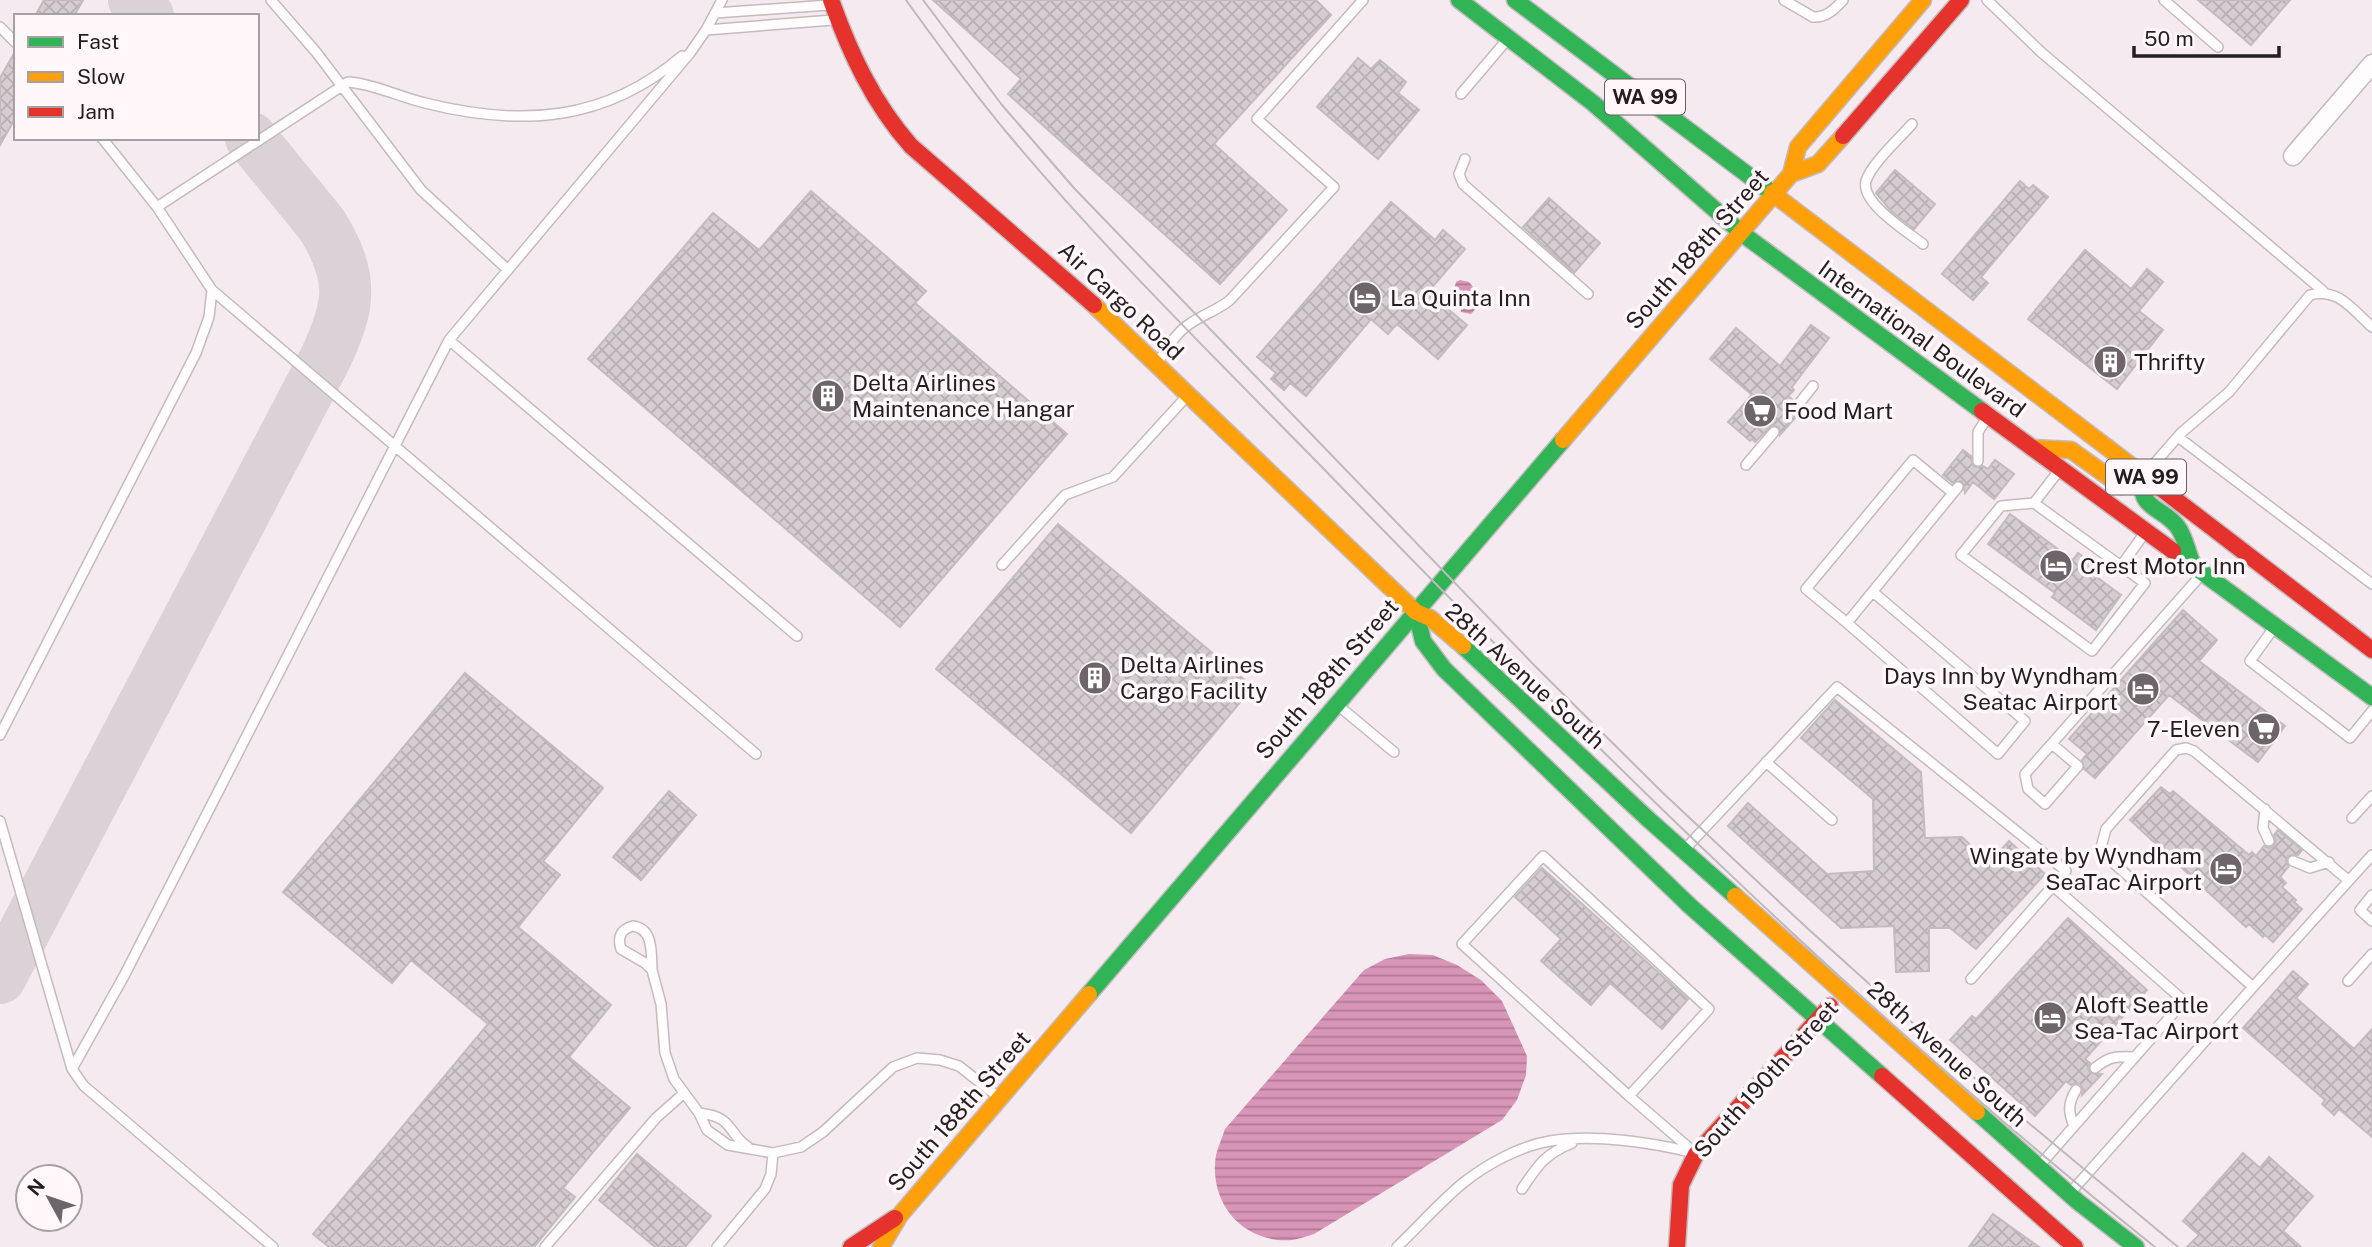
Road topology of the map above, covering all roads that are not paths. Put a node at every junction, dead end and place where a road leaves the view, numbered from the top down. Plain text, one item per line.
1 (271, 0) edge
2 (722, 0) edge
3 (1363, 0) edge
4 (1459, 0) edge
5 (1515, 0) edge
6 (1784, 0) edge
7 (1843, 0) edge
8 (1923, 0) edge
9 (1961, 0) edge
10 (1987, 0) edge
11 (2164, 0) edge
12 (834, 8) edge
13 (715, 13) junction
14 (0, 27) edge
15 (704, 33) junction
16 (1510, 37) junction
17 (14, 41) edge
18 (2218, 47) dead end
19 (2372, 64) edge
20 (340, 85) junction
21 (1461, 94) dead end
22 (1912, 124) dead end
23 (259, 139) edge
24 (104, 140) edge
25 (257, 140) edge
26 (2293, 156) dead end
27 (1465, 159) dead end
28 (1791, 174) junction
29 (1774, 194) junction
30 (157, 206) junction
31 (1741, 232) junction
32 (1923, 244) dead end
33 (507, 269) junction
34 (212, 290) junction
35 (2323, 291) junction
36 (1588, 294) dead end
37 (2372, 327) edge
38 (449, 340) junction
39 (1157, 364) junction
40 (1813, 386) dead end
41 (1188, 395) junction
42 (1798, 405) dead end
43 (1988, 416) junction
44 (1774, 432) dead end
45 (2178, 437) junction
46 (395, 445) junction
47 (2032, 448) junction
48 (1978, 461) dead end
49 (1746, 465) dead end
50 (2060, 468) junction
51 (2144, 476) junction
52 (2034, 503) junction
53 (2146, 530) junction
54 (1002, 565) dead end
55 (2121, 566) junction
56 (2198, 567) junction
57 (2372, 584) edge
58 (1873, 592) junction
59 (1416, 612) junction
60 (1847, 623) junction
61 (2276, 625) junction
62 (797, 636) dead end
63 (2372, 650) edge
64 (2372, 697) edge
65 (1336, 704) junction
66 (2372, 711) edge
67 (0, 735) edge
68 (2052, 744) junction
69 (1394, 752) dead end
70 (756, 754) dead end
71 (1766, 762) junction
72 (2372, 796) edge
73 (2265, 809) junction
74 (2352, 818) dead end
75 (1832, 820) dead end
76 (0, 821) edge
77 (2269, 841) dead end
78 (1684, 850) junction
79 (2372, 855) edge
80 (2293, 861) dead end
81 (2329, 862) junction
82 (2348, 880) junction
83 (2053, 886) junction
84 (2372, 895) edge
85 (2372, 921) edge
86 (2372, 954) edge
87 (652, 970) junction
88 (1971, 979) dead end
89 (2348, 981) dead end
90 (2253, 987) junction
91 (1843, 992) junction
92 (1819, 1019) junction
93 (2135, 1057) junction
94 (2095, 1068) dead end
95 (72, 1069) junction
96 (2076, 1090) dead end
97 (683, 1094) junction
98 (1629, 1096) junction
99 (1001, 1099) junction
100 (699, 1113) junction
101 (2074, 1126) junction
102 (1580, 1140) junction
103 (753, 1150) junction
104 (773, 1153) junction
105 (1696, 1154) junction
106 (2039, 1166) junction
107 (1522, 1188) dead end
108 (2070, 1194) junction
109 (900, 1215) junction
110 (273, 1247) edge
111 (545, 1247) edge
112 (717, 1247) edge
113 (850, 1247) edge
114 (881, 1247) edge
115 (1397, 1247) edge
116 (1677, 1247) edge
117 (2075, 1247) edge
118 (2136, 1247) edge

1 - 20 lane
2 - 13 lane
3 - 39 lane
4 - 16 main road, International Boulevard / WA 99
5 - 29 main road, International Boulevard / WA 99
6 - 7 lane
8 - 28 main road, South 188th Street
9 - 28 main road, South 188th Street
10 - 35 lane
11 - 18 lane
12 - 13 lane
12 - 15 lane
12 - 39 main road, Air Cargo Road
13 - 15 lane
14 - 17 lane
15 - 20 lane
15 - 33 lane
16 - 21 lane
16 - 31 main road, International Boulevard / WA 99
19 - 26 street
20 - 23 lane
20 - 33 lane
22 - 32 lane
24 - 30 lane
25 - 30 lane
27 - 36 lane
28 - 29 main road, South 188th Street
29 - 31 main road, South 188th Street
29 - 51 main road, International Boulevard / WA 99
30 - 34 lane
31 - 43 main road, International Boulevard / WA 99
31 - 59 main road, South 188th Street
33 - 38 lane
34 - 46 lane
34 - 67 lane
35 - 37 lane
35 - 45 lane
38 - 46 lane
38 - 62 lane
39 - 41 main road, Air Cargo Road
40 - 42 lane
41 - 54 lane
41 - 59 main road, Air Cargo Road
43 - 47 main road, International Boulevard / WA 99
43 - 48 lane
44 - 49 lane
45 - 51 lane
45 - 57 lane
46 - 70 lane
46 - 95 lane
47 - 50 main road, International Boulevard / WA 99
47 - 51 main road
50 - 52 lane
50 - 53 main road, International Boulevard / WA 99
51 - 56 main road
51 - 63 main road, International Boulevard / WA 99
52 - 55 lane
52 - 55 lane
53 - 55 lane
53 - 56 main road, International Boulevard / WA 99
56 - 61 main road, International Boulevard / WA 99
56 - 68 lane
58 - 60 lane
58 - 60 lane
58 - 60 lane
59 - 65 main road, South 188th Street
59 - 78 main road, 28th Avenue South
59 - 92 main road, 28th Avenue South
61 - 64 main road, International Boulevard / WA 99
61 - 66 lane
65 - 69 lane
65 - 99 main road, South 188th Street
68 - 68 lane
71 - 75 lane
71 - 78 lane
71 - 83 lane
72 - 74 lane
73 - 77 lane
73 - 81 lane
73 - 90 lane
76 - 95 lane
78 - 91 main road, 28th Avenue South
79 - 82 lane
80 - 81 lane
81 - 82 lane
82 - 90 lane
83 - 88 lane
83 - 93 lane
84 - 85 lane
86 - 89 lane
87 - 87 lane
87 - 97 lane
90 - 108 lane
91 - 92 main road, South 190th Street
91 - 106 main road, 28th Avenue South
92 - 105 main road, South 190th Street
92 - 117 main road, 28th Avenue South
93 - 94 lane
93 - 101 lane
95 - 110 lane
96 - 101 lane
97 - 100 lane
97 - 111 lane
98 - 98 lane
98 - 105 lane
99 - 104 lane
99 - 109 main road, South 188th Street
100 - 103 lane
100 - 103 lane
101 - 106 lane
102 - 105 lane
102 - 107 lane
102 - 115 lane
103 - 104 lane
104 - 112 lane
105 - 116 main road, South 190th Street
106 - 108 main road, 28th Avenue South
108 - 118 main road, 28th Avenue South
109 - 113 main road, South 188th Street
109 - 114 main road, South 188th Street

